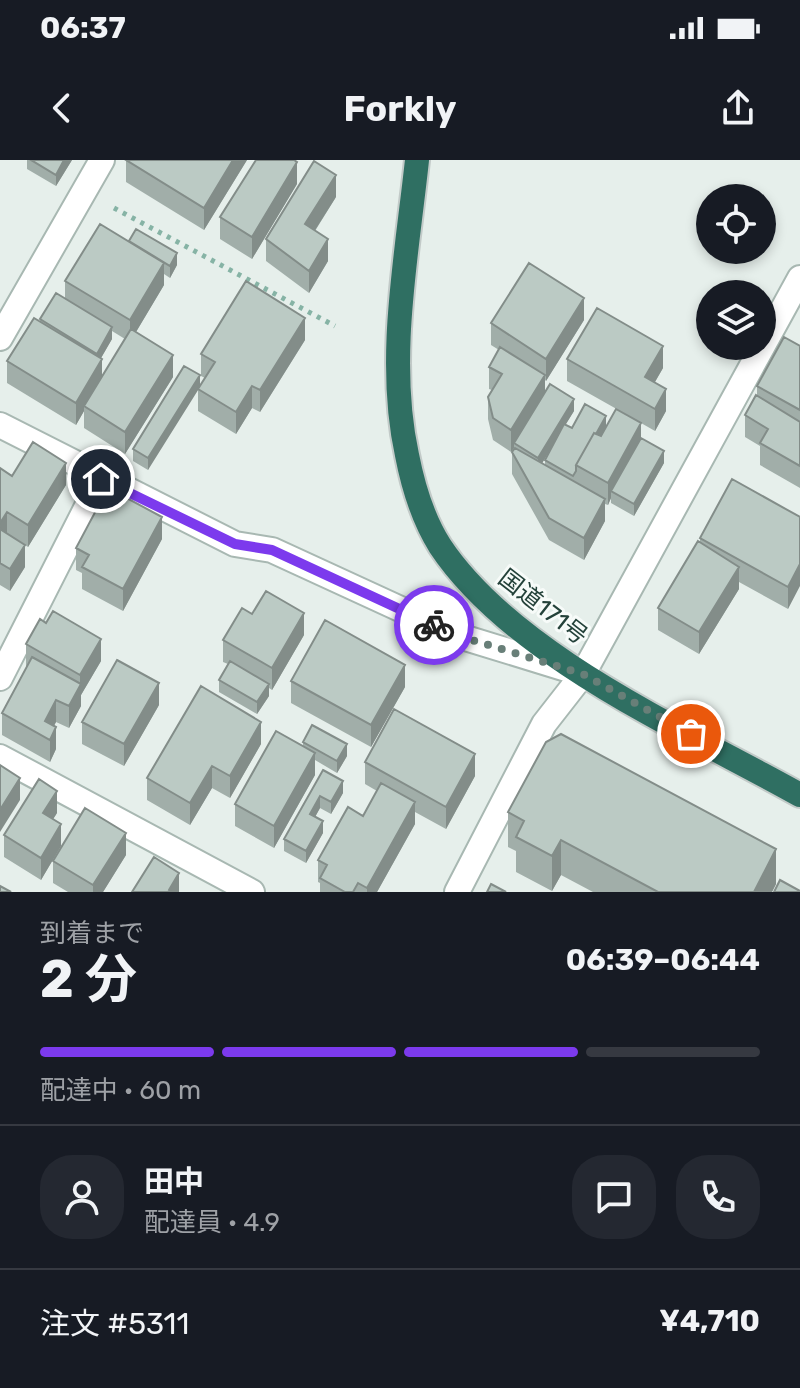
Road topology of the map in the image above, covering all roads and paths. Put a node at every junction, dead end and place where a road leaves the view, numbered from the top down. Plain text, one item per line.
1 (102, 160) edge
2 (417, 160) edge
3 (85, 192) junction
4 (800, 278) edge
5 (335, 326) dead end
6 (0, 338) edge
7 (0, 425) edge
8 (101, 479) junction
9 (583, 674) junction
10 (0, 678) edge
11 (0, 757) edge
12 (800, 795) edge
13 (252, 892) edge
14 (457, 892) edge

1 - 3 street
2 - 9 highway, 国道171号
3 - 5 path
3 - 6 street
4 - 9 street
7 - 8 street
8 - 9 street
8 - 10 street
9 - 12 highway, 国道171号
9 - 14 street
11 - 13 street

